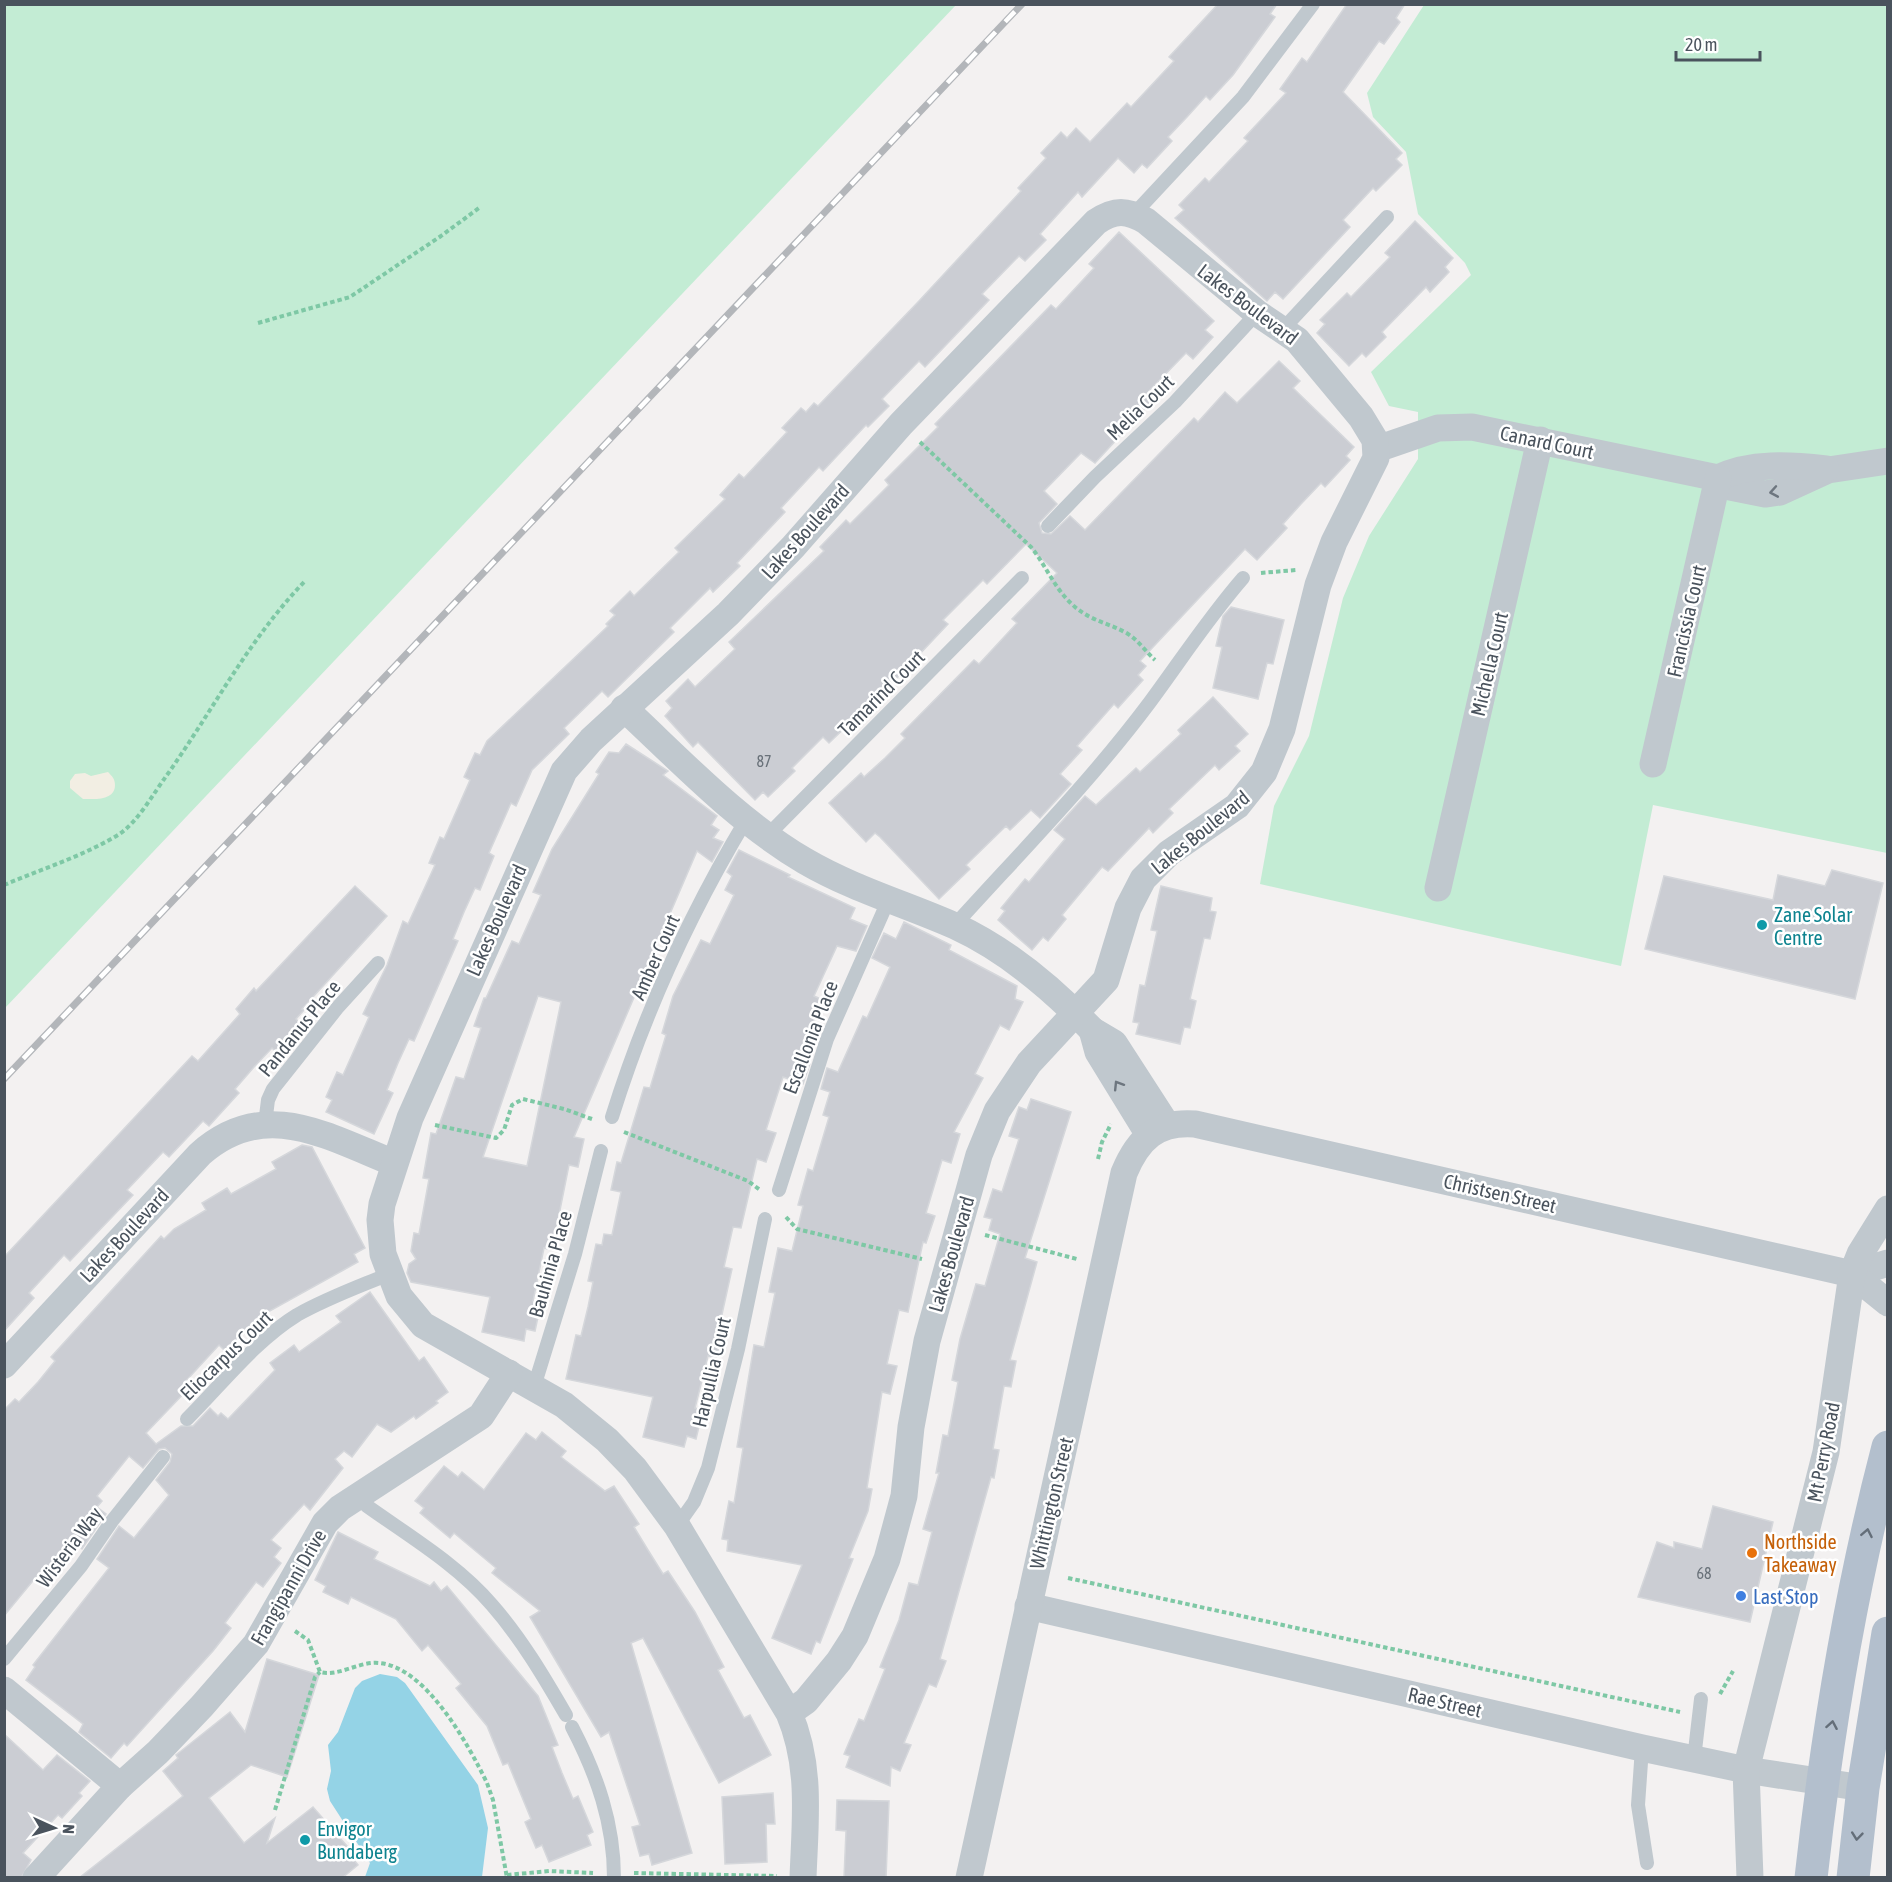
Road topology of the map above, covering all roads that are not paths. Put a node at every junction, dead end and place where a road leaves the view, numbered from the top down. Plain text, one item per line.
1 (1313, 4) edge
2 (1134, 214) junction
3 (1387, 217) dead end
4 (1257, 313) junction
5 (1283, 329) junction
6 (1540, 440) junction
7 (1377, 449) junction
8 (1887, 461) edge
9 (1718, 478) junction
10 (1048, 526) dead end
11 (1022, 578) dead end
12 (1244, 578) road end
13 (624, 708) junction
14 (1653, 764) dead end
15 (746, 820) junction
16 (767, 836) junction
17 (1438, 888) dead end
18 (888, 901) junction
19 (954, 926) junction
20 (378, 963) dead end
21 (1084, 1021) junction
22 (613, 1122) road end
23 (265, 1124) junction
24 (1158, 1130) junction
25 (601, 1151) dead end
26 (394, 1163) junction
27 (779, 1190) dead end
28 (1887, 1209) edge
29 (765, 1219) dead end
30 (1887, 1263) edge
31 (389, 1274) junction
32 (1852, 1274) junction
33 (1887, 1303) edge
34 (4, 1365) edge
35 (509, 1373) junction
36 (534, 1387) junction
37 (187, 1419) dead end
38 (1887, 1447) edge
39 (163, 1457) dead end
40 (358, 1496) junction
41 (677, 1526) junction
42 (1028, 1606) junction
43 (1887, 1633) edge
44 (4, 1659) edge
45 (4, 1690) edge
46 (1701, 1702) road end
47 (789, 1713) junction
48 (1642, 1748) junction
49 (1694, 1759) junction
50 (1746, 1770) junction
51 (1822, 1782) junction
52 (120, 1786) junction
53 (1863, 1788) junction
54 (1647, 1863) dead end
55 (795, 1877) edge
56 (36, 1878) edge
57 (614, 1878) edge
58 (969, 1878) edge
59 (1750, 1878) edge
60 (1812, 1878) edge
61 (1853, 1878) edge

1 - 2 lane
2 - 4 street, Lakes Boulevard
2 - 13 street, Lakes Boulevard
3 - 5 lane
4 - 5 street, Lakes Boulevard
4 - 10 lane, Melia Court
5 - 7 street, Lakes Boulevard
6 - 7 street, Canard Court
6 - 9 street, Canard Court
6 - 17 street, Michella Court
7 - 21 street, Lakes Boulevard
8 - 9 street
9 - 14 street, Francissia Court
11 - 16 lane, Tamarind Court
12 - 19 lane
13 - 15 street
13 - 26 street, Lakes Boulevard
15 - 16 street
15 - 22 lane, Amber Court
16 - 18 street
18 - 19 street
18 - 27 lane, Escallonia Place
19 - 21 street
20 - 23 lane, Pandanus Place
21 - 24 street
21 - 47 street, Lakes Boulevard
23 - 26 street, Lakes Boulevard
23 - 34 street, Lakes Boulevard
24 - 32 street, Christsen Street
24 - 42 street, Whittington Street
25 - 36 lane, Bauhinia Place
26 - 31 street, Lakes Boulevard
28 - 32 street, Mt Perry Road
29 - 41 lane, Harpullia Court
30 - 32 street
31 - 35 street, Lakes Boulevard
31 - 37 lane, Eliocarpus Court
32 - 33 street, Christsen Street
32 - 50 street, Mt Perry Road
35 - 36 street, Lakes Boulevard
35 - 40 street, Frangipanni Drive
36 - 41 street, Lakes Boulevard
51 -> 38 main road
39 - 44 lane, Wisteria Way
40 - 52 street, Frangipanni Drive
40 - 57 lane
41 - 47 street, Lakes Boulevard
42 - 48 street, Rae Street
42 - 58 street, Whittington Street
43 - 53 main road
45 - 52 street
46 - 49 lane
47 - 55 street, Lakes Boulevard
48 - 49 street, Rae Street
48 - 54 lane
49 - 50 street, Rae Street
50 - 51 street, Rae Street
50 - 59 street, Mt Perry Road
51 - 53 street, Rae Street
51 - 60 main road
52 - 56 street, Frangipanni Drive
53 -> 61 main road

